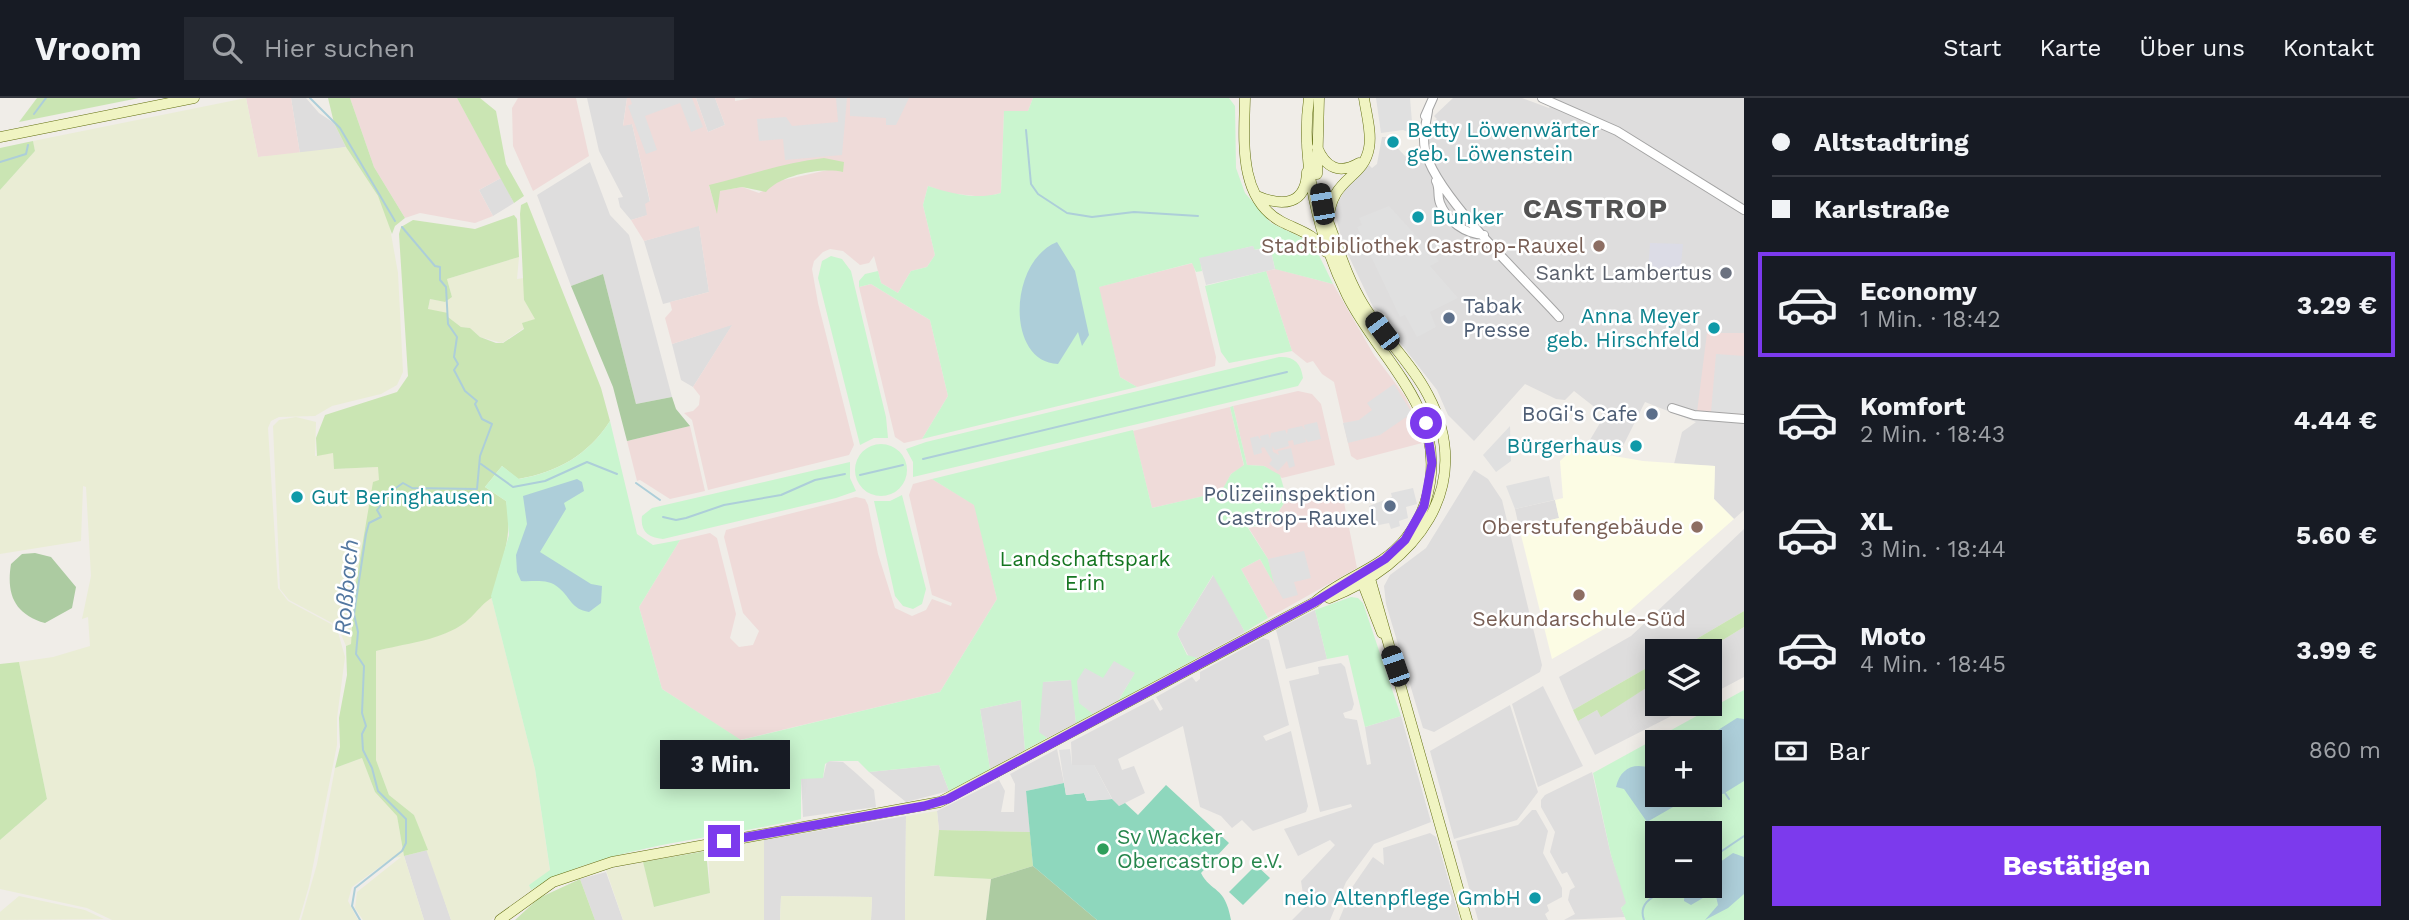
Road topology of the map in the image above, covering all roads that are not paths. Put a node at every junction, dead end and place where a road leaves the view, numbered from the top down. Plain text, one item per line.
1 (194, 98) edge
2 (1245, 98) edge
3 (1364, 98) edge
4 (1433, 98) edge
5 (1441, 98) edge
6 (1542, 98) edge
7 (1313, 103) edge
8 (1423, 128) junction
9 (0, 137) edge
10 (1317, 145) junction
11 (1308, 156) junction
12 (1363, 161) junction
13 (1257, 197) junction
14 (1744, 210) edge
15 (1328, 223) junction
16 (1484, 236) junction
17 (1332, 262) junction
18 (1559, 317) dead end
19 (1672, 408) dead end
20 (1744, 419) edge
21 (1432, 459) junction
22 (1444, 459) junction
23 (1365, 577) junction
24 (500, 920) edge
25 (1467, 920) edge

1 - 9 main road
2 - 13 main road
3 - 12 main road
4 - 8 street
5 - 8 street
6 - 14 street
7 - 10 main road
7 - 11 main road
8 - 16 street
8 - 16 street
10 - 12 main road
10 - 15 main road
11 - 13 main road
11 - 17 main road
12 - 15 main road
13 - 17 main road
15 - 22 main road
16 - 18 street
17 - 21 main road
19 - 20 street
21 - 22 main road
21 - 23 main road
22 - 23 main road
23 - 24 main road
23 - 25 main road

